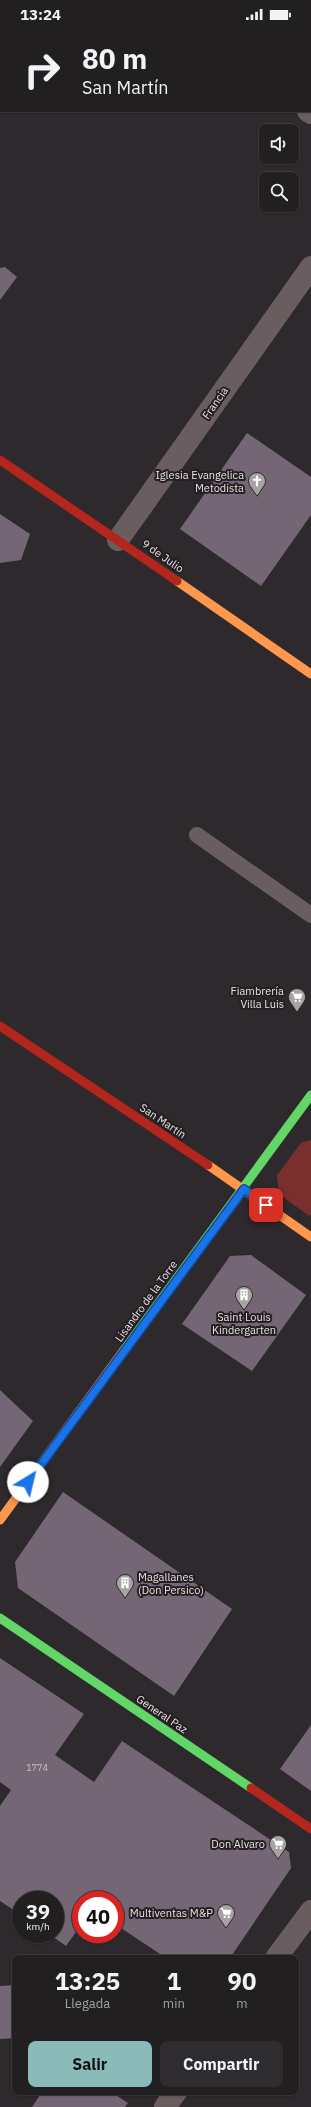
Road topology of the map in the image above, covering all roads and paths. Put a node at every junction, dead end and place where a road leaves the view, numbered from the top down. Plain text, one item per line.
1 (311, 267) edge
2 (0, 460) edge
3 (118, 540) junction
4 (311, 674) edge
5 (197, 835) dead end
6 (311, 915) edge
7 (0, 1026) edge
8 (311, 1095) edge
9 (244, 1189) junction
10 (311, 1237) edge
11 (0, 1520) edge
12 (0, 1618) edge
13 (311, 1829) edge
14 (311, 1911) edge
15 (278, 1955) edge
16 (174, 2095) edge
17 (165, 2107) edge

1 - 3 street, Francia
2 - 3 street, 9 de Julio
3 - 4 street, 9 de Julio
5 - 6 lane
7 - 9 street, San Martín
8 - 9 street, Lisandro de la Torre
9 - 10 street, San Martín
9 - 11 street, Lisandro de la Torre
12 - 13 street, General Paz
14 - 15 street
16 - 17 street

